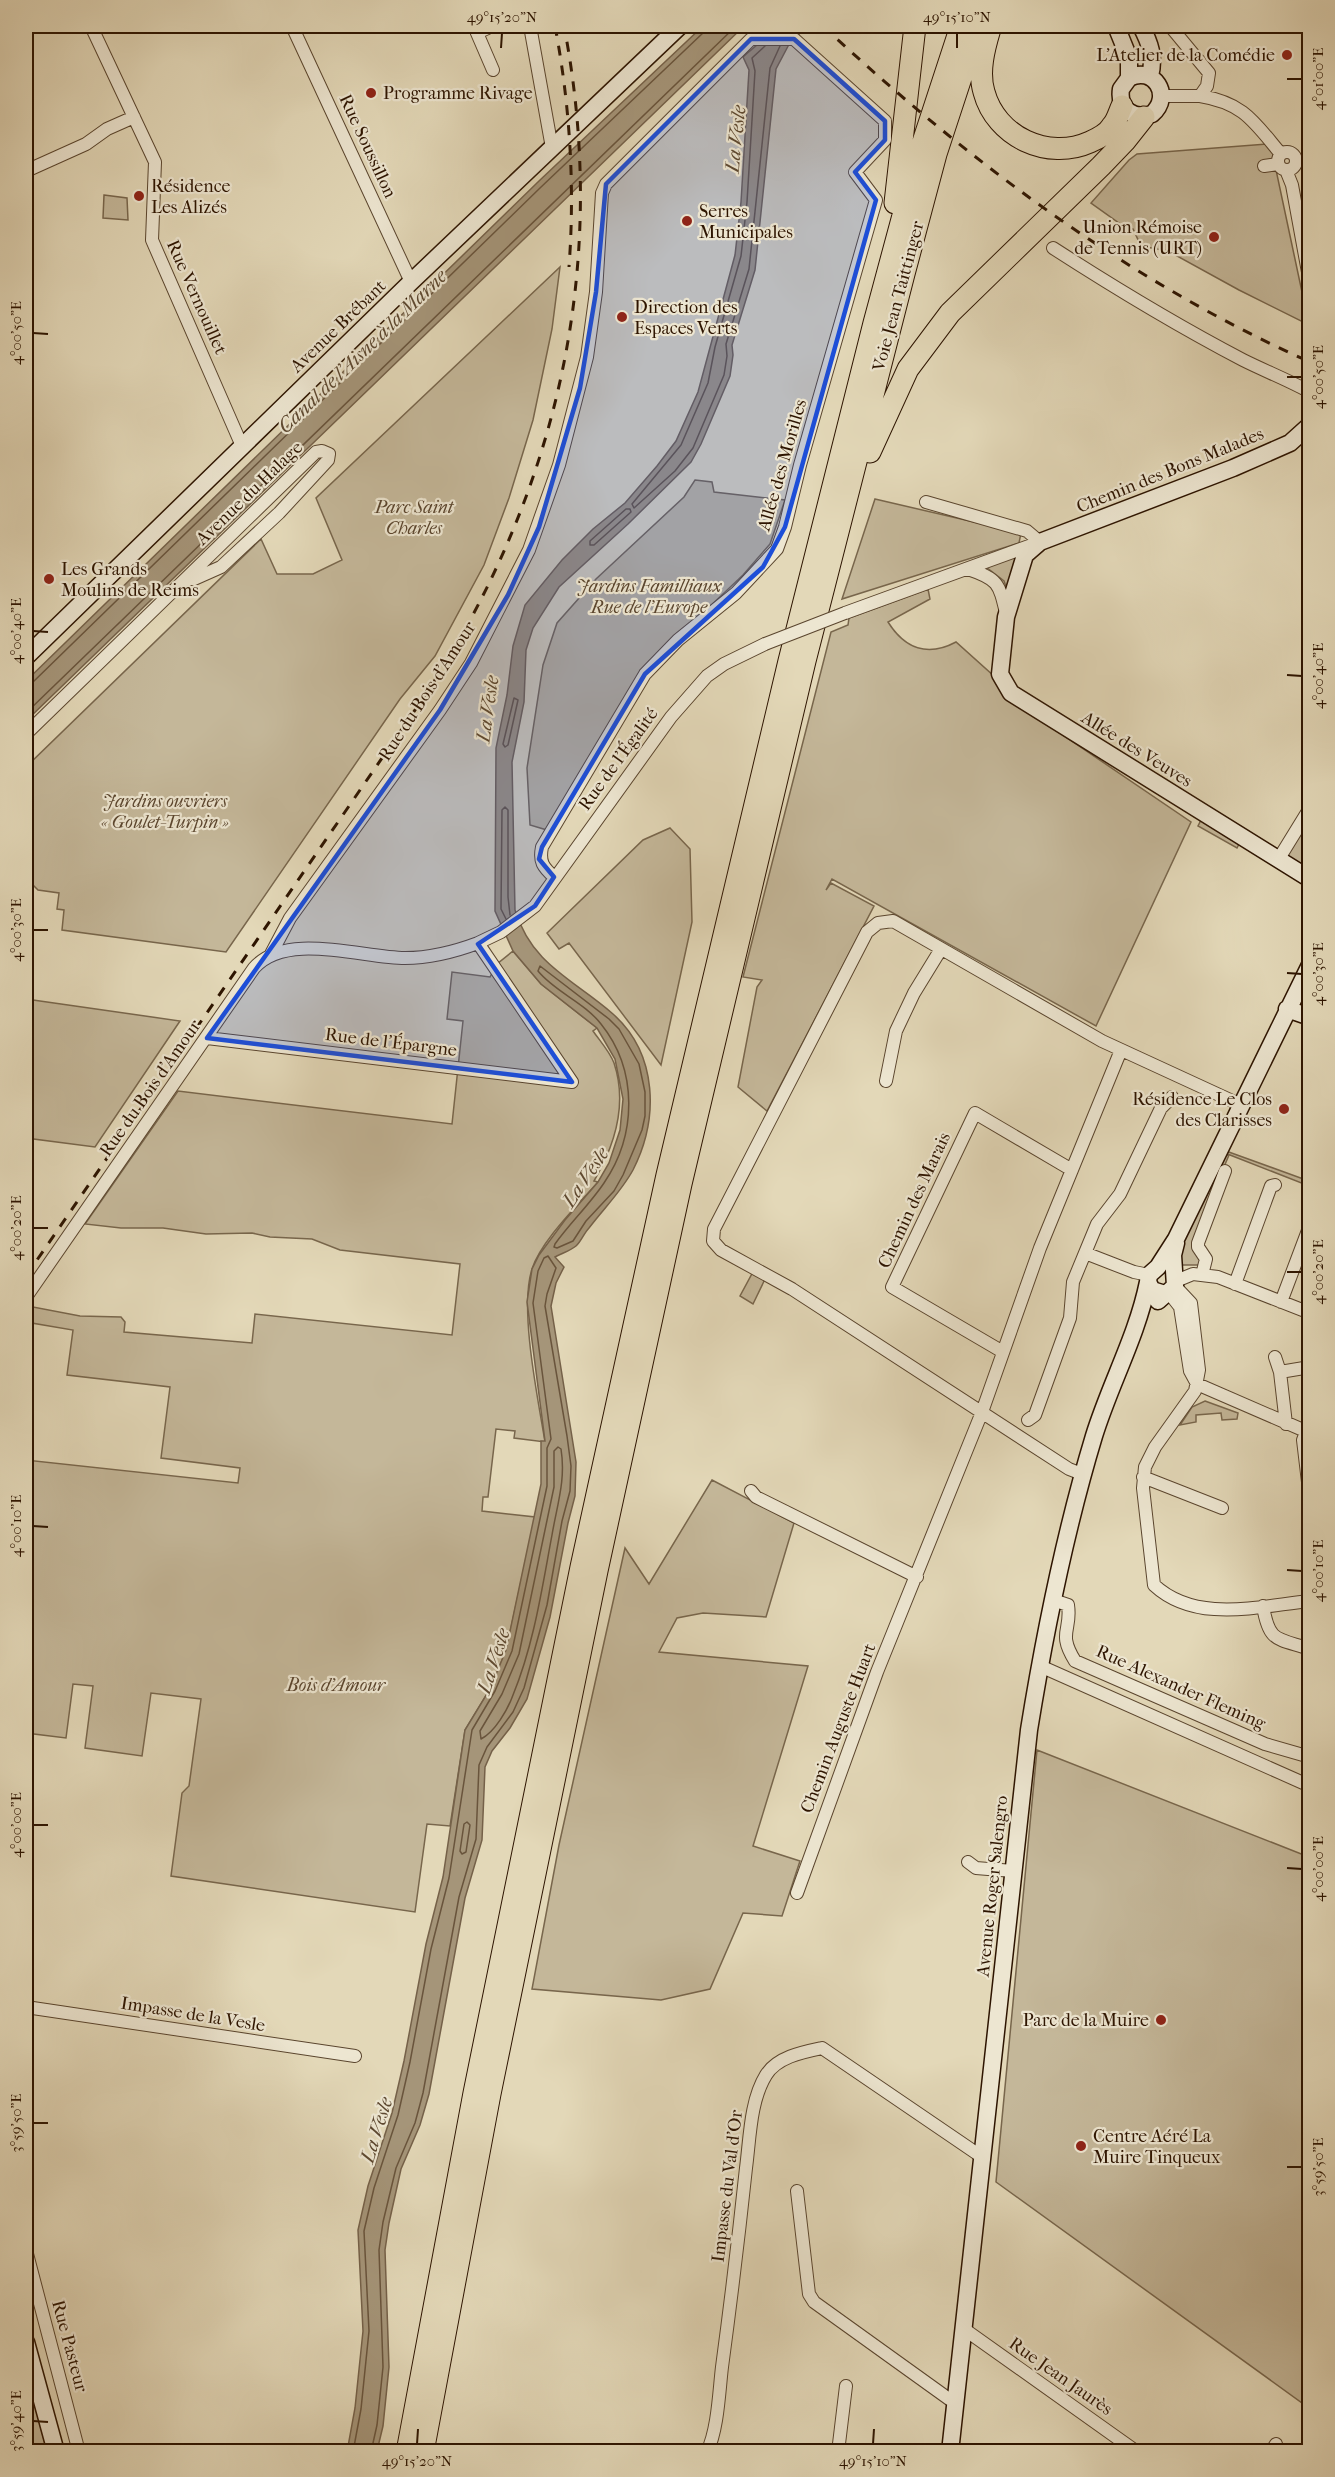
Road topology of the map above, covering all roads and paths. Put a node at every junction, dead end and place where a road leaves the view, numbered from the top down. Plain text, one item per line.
1 (91, 26) edge
2 (292, 26) edge
3 (492, 26) edge
4 (530, 26) edge
5 (680, 26) edge
6 (915, 26) edge
7 (961, 26) edge
8 (978, 26) edge
9 (991, 26) edge
10 (1116, 26) edge
11 (1142, 26) edge
12 (1170, 26) edge
13 (476, 29) edge
14 (493, 70) dead end
15 (1150, 76) junction
16 (1129, 78) junction
17 (1162, 96) junction
18 (1200, 96) junction
19 (1122, 106) junction
20 (134, 117) junction
21 (1144, 117) junction
22 (885, 140) joint
23 (552, 148) junction
24 (1284, 165) junction
25 (1264, 166) dead end
26 (26, 171) edge
27 (1053, 248) dead end
28 (888, 269) junction
29 (411, 282) junction
30 (1310, 283) edge
31 (1310, 392) edge
32 (1310, 425) edge
33 (242, 446) junction
34 (926, 502) dead end
35 (838, 531) junction
36 (1040, 542) junction
37 (821, 565) junction
38 (968, 568) junction
39 (186, 579) junction
40 (845, 613) joint
41 (1006, 617) junction
42 (26, 657) edge
43 (26, 734) edge
44 (1310, 808) edge
45 (1278, 860) junction
46 (554, 877) junction
47 (1310, 879) edge
48 (478, 943) junction
49 (941, 949) junction
50 (271, 954) junction
51 (1310, 965) edge
52 (1299, 1013) edge
53 (207, 1038) junction
54 (1121, 1050) junction
55 (886, 1082) dead end
56 (1172, 1096) dead end
57 (1240, 1106) junction
58 (1072, 1170) junction
59 (1225, 1171) dead end
60 (1275, 1185) dead end
61 (1310, 1225) edge
62 (1176, 1239) junction
63 (1085, 1253) junction
64 (1152, 1275) junction
65 (1202, 1275) junction
66 (1235, 1284) junction
67 (1172, 1286) junction
68 (26, 1297) edge
69 (1281, 1302) junction
70 (1310, 1313) edge
71 (1133, 1337) junction
72 (1003, 1352) junction
73 (1275, 1357) dead end
74 (1310, 1367) edge
75 (1280, 1372) junction
76 (1197, 1384) junction
77 (982, 1412) junction
78 (1028, 1420) dead end
79 (1286, 1424) junction
80 (1308, 1432) edge
81 (1082, 1474) junction
82 (1143, 1477) junction
83 (751, 1491) dead end
84 (1310, 1499) edge
85 (1222, 1508) dead end
86 (917, 1577) junction
87 (1053, 1600) junction
88 (1310, 1601) edge
89 (1263, 1606) junction
90 (1310, 1649) edge
91 (1040, 1665) junction
92 (1310, 1757) edge
93 (1310, 1786) edge
94 (968, 1862) dead end
95 (1014, 1871) junction
96 (796, 1893) dead end
97 (26, 2007) edge
98 (355, 2056) dead end
99 (982, 2157) junction
100 (797, 2191) dead end
101 (26, 2250) edge
102 (964, 2329) junction
103 (26, 2342) edge
104 (846, 2386) dead end
105 (956, 2400) junction
106 (56, 2451) edge
107 (79, 2451) edge
108 (407, 2451) edge
109 (423, 2451) edge
110 (708, 2451) edge
111 (838, 2451) edge
112 (950, 2451) edge
113 (1137, 2451) edge

1 - 20 street, Rue Vernouillet
2 - 29 street, Rue Soussillon
3 - 13 street
4 - 23 street
5 - 23 street, Avenue Brébant
6 - 28 highway
7 - 28 highway, Voie Jean Taittinger
8 - 35 highway, Voie Jean Taittinger
9 - 19 highway
10 - 16 street
11 - 15 street
12 - 18 street
13 - 14 street
15 - 16 street
15 - 17 street
16 - 19 street
17 - 18 street
17 - 21 street
18 - 24 street
19 - 21 street
20 - 26 street
20 - 33 street, Rue Vernouillet
21 - 35 highway
22 - 46 street, Allée des Morilles
22 - 50 street, Rue du Bois d'Amour
23 - 29 street, Avenue Brébant
24 - 25 street
24 - 30 street
27 - 31 street
28 - 37 highway, Voie Jean Taittinger
29 - 33 street, Avenue Brébant
32 - 36 street, Chemin des Bons Malades
33 - 42 street, Avenue Brébant
34 - 36 street
35 - 37 highway, Voie Jean Taittinger
36 - 38 street, Chemin des Bons Malades
36 - 41 street, Chemin des Bons Malades
37 - 108 highway
37 - 109 highway
38 - 40 street, Chemin des Bons Malades
38 - 41 street
39 - 39 street, Avenue du Halage
39 - 43 street, Avenue du Halage
40 - 46 street, Rue de l'Égalité, bridge
41 - 45 street, Allée des Veuves
44 - 45 street
45 - 47 street, Allée des Veuves
46 - 48 street, Rue de l'Égalité
48 - 50 street
48 - 53 street, Rue de l'Épargne
49 - 54 street
49 - 55 street
49 - 77 street
50 - 53 street, Rue du Bois d'Amour
51 - 52 street, Avenue Roger Salengro
52 - 57 street, Avenue Roger Salengro
53 - 68 street, Rue du Bois d'Amour
54 - 57 street
54 - 58 street
56 - 63 street
57 - 62 street, Avenue Roger Salengro
58 - 72 street
58 - 72 street, Chemin des Marais
59 - 65 street
60 - 66 street
61 - 69 street
62 - 64 street, Avenue Roger Salengro
62 - 67 street, Avenue Roger Salengro
63 - 64 street
63 - 78 street
64 - 67 street
64 - 67 street
64 - 71 street, Avenue Roger Salengro
65 - 66 street
65 - 67 street
66 - 69 street
67 - 71 street, Avenue Roger Salengro
67 - 76 street
69 - 70 street
71 - 81 street, Avenue Roger Salengro
72 - 77 street
73 - 75 street
74 - 75 street
75 - 79 street
76 - 79 street
76 - 82 street
77 - 81 street
77 - 86 street, Chemin Auguste Huart
79 - 80 street
80 - 84 street
81 - 87 street, Avenue Roger Salengro
82 - 85 street
82 - 89 street
83 - 86 street
86 - 96 street, Chemin Auguste Huart
87 - 91 street, Avenue Roger Salengro
87 - 92 street, Rue Alexander Fleming
88 - 89 street
89 - 90 street
91 - 93 street
91 - 95 street, Avenue Roger Salengro
94 - 95 street
95 - 99 street, Avenue Roger Salengro
97 - 98 street, Impasse de la Vesle
99 - 102 street, Avenue Roger Salengro
99 - 110 street, Impasse du Val d'Or
100 - 105 street
101 - 107 street, Rue Pasteur
102 - 105 street, Avenue Roger Salengro
102 - 113 street, Rue Jean Jaurès
103 - 106 street
104 - 111 street
105 - 112 street, Avenue Roger Salengro

